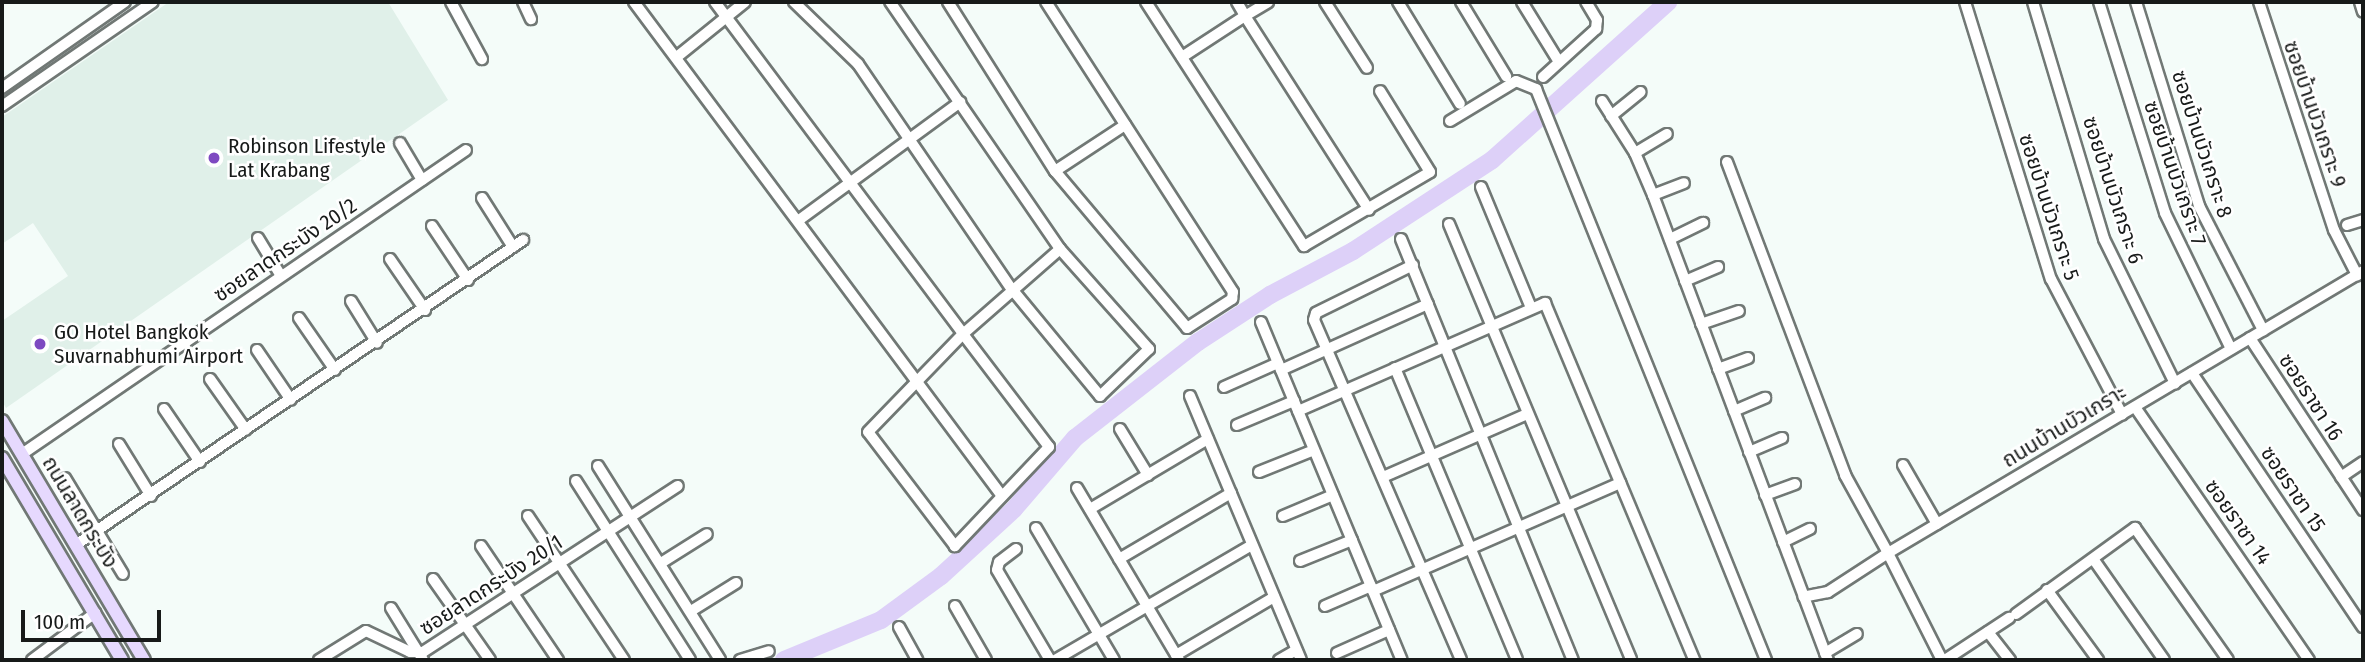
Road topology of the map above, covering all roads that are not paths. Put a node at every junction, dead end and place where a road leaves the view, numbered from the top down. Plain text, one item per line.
1 (125, 2) edge
2 (153, 2) edge
3 (451, 2) edge
4 (523, 2) edge
5 (634, 2) edge
6 (715, 2) edge
7 (744, 2) edge
8 (794, 2) edge
9 (890, 2) edge
10 (948, 2) edge
11 (1046, 2) edge
12 (1146, 2) edge
13 (1237, 2) edge
14 (1268, 2) edge
15 (1325, 2) edge
16 (1398, 2) edge
17 (1461, 2) edge
18 (1522, 2) edge
19 (1586, 2) edge
20 (1965, 2) edge
21 (2033, 2) edge
22 (2099, 2) edge
23 (2136, 2) edge
24 (2259, 2) edge
25 (2360, 2) edge
26 (2363, 12) edge
27 (1245, 16) junction
28 (531, 19) dead end
29 (728, 19) junction
30 (678, 56) junction
31 (1182, 57) junction
32 (482, 59) dead end
33 (1559, 62) junction
34 (1367, 68) dead end
35 (19, 75) junction
36 (1506, 76) dead end
37 (1543, 77) dead end
38 (2, 88) edge
39 (29, 88) junction
40 (1380, 92) dead end
41 (1641, 92) dead end
42 (1602, 101) dead end
43 (960, 102) junction
44 (1460, 104) dead end
45 (2, 106) edge
46 (1611, 116) junction
47 (1450, 121) dead end
48 (1125, 125) junction
49 (1667, 134) dead end
50 (906, 139) junction
51 (400, 143) dead end
52 (466, 150) dead end
53 (1634, 153) junction
54 (1727, 162) dead end
55 (1055, 170) junction
56 (422, 180) junction
57 (850, 181) junction
58 (1684, 183) dead end
59 (1481, 187) dead end
60 (1653, 195) junction
61 (482, 198) dead end
62 (1369, 210) junction
63 (799, 220) junction
64 (2363, 220) edge
65 (1703, 223) dead end
66 (1449, 225) dead end
67 (2347, 225) dead end
68 (432, 226) dead end
69 (258, 238) dead end
70 (1401, 239) dead end
71 (1670, 239) junction
72 (523, 240) dead end
73 (513, 247) junction
74 (1060, 249) junction
75 (390, 259) dead end
76 (1412, 265) junction
77 (1718, 267) dead end
78 (2360, 273) edge
79 (281, 276) junction
80 (468, 281) junction
81 (1685, 281) junction
82 (1011, 288) junction
83 (351, 301) dead end
84 (1428, 303) junction
85 (1531, 308) junction
86 (425, 310) junction
87 (1739, 311) dead end
88 (299, 318) dead end
89 (1261, 322) dead end
90 (1701, 324) junction
91 (1491, 326) junction
92 (2263, 330) junction
93 (963, 334) junction
94 (2250, 338) junction
95 (377, 342) junction
96 (1446, 346) junction
97 (2231, 349) junction
98 (257, 350) dead end
99 (1329, 350) junction
100 (1748, 358) dead end
101 (1280, 367) junction
102 (1395, 368) junction
103 (1718, 369) junction
104 (335, 370) junction
105 (2192, 373) junction
106 (210, 379) dead end
107 (918, 382) junction
108 (2175, 383) junction
109 (1224, 387) dead end
110 (1346, 390) junction
111 (1190, 396) dead end
112 (1765, 398) dead end
113 (291, 400) junction
114 (1294, 401) junction
115 (2135, 407) junction
116 (164, 410) dead end
117 (1298, 411) junction
118 (1734, 411) junction
119 (1528, 414) junction
120 (2122, 414) junction
121 (2, 421) edge
122 (1237, 425) dead end
123 (1120, 429) dead end
124 (246, 430) junction
125 (1479, 435) junction
126 (1782, 438) dead end
127 (1208, 439) junction
128 (118, 444) dead end
129 (1314, 450) junction
130 (1749, 452) junction
131 (22, 454) junction
132 (1432, 456) junction
133 (2, 458) edge
134 (200, 462) junction
135 (2363, 463) edge
136 (1903, 465) dead end
137 (598, 466) dead end
138 (1259, 472) dead end
139 (1148, 475) junction
140 (2341, 477) junction
141 (65, 478) dead end
142 (1383, 478) junction
143 (576, 481) dead end
144 (1620, 483) junction
145 (1795, 484) dead end
146 (678, 486) dead end
147 (1077, 488) dead end
148 (46, 492) junction
149 (1231, 492) junction
150 (1333, 495) junction
151 (1765, 495) junction
152 (151, 496) junction
153 (1002, 496) junction
154 (29, 503) junction
155 (1566, 507) junction
156 (1090, 509) junction
157 (2363, 510) edge
158 (528, 516) dead end
159 (632, 516) junction
160 (1283, 516) dead end
161 (1937, 524) junction
162 (1036, 528) dead end
163 (1517, 528) junction
164 (1810, 529) dead end
165 (97, 531) junction
166 (610, 531) junction
167 (707, 534) dead end
168 (1352, 540) junction
169 (1783, 542) junction
170 (77, 544) junction
171 (1252, 545) junction
172 (481, 546) dead end
173 (1016, 549) dead end
174 (1470, 549) junction
175 (1888, 553) junction
176 (1119, 559) junction
177 (2094, 560) junction
178 (1300, 561) dead end
179 (561, 563) junction
180 (661, 563) junction
181 (1422, 569) junction
182 (123, 574) dead end
183 (433, 579) dead end
184 (736, 583) dead end
185 (1372, 588) junction
186 (2047, 590) junction
187 (516, 593) junction
188 (1274, 597) junction
189 (1803, 597) junction
190 (955, 606) dead end
191 (1147, 606) junction
192 (1325, 606) dead end
193 (391, 608) dead end
194 (691, 611) junction
195 (95, 613) junction
196 (466, 625) junction
197 (899, 627) dead end
198 (2363, 627) edge
199 (1390, 630) junction
200 (1989, 632) junction
201 (1099, 634) junction
202 (1857, 634) dead end
203 (769, 651) dead end
204 (1338, 653) dead end
205 (1299, 655) edge
206 (421, 657) edge
207 (1827, 657) edge
208 (1178, 658) edge
209 (32, 660) edge
210 (122, 660) edge
211 (144, 660) edge
212 (319, 660) edge
213 (490, 660) edge
214 (558, 660) edge
215 (624, 660) edge
216 (690, 660) edge
217 (720, 660) edge
218 (740, 660) edge
219 (917, 660) edge
220 (986, 660) edge
221 (1053, 660) edge
222 (1114, 660) edge
223 (1279, 660) edge
224 (1402, 660) edge
225 (1461, 660) edge
226 (1517, 660) edge
227 (1573, 660) edge
228 (1631, 660) edge
229 (1694, 660) edge
230 (1766, 660) edge
231 (1943, 660) edge
232 (2010, 660) edge
233 (2098, 660) edge
234 (2164, 660) edge
235 (2228, 660) edge
236 (2309, 660) edge

1 - 35 street
2 - 39 street
3 - 32 street
4 - 28 street
5 - 30 street
6 - 29 street
7 - 29 street
8 - 50 street
9 - 43 street
10 - 55 street
11 - 48 street
12 - 31 street
13 - 27 street
14 - 27 street
15 - 34 street
16 - 44 street
17 - 36 street
18 - 33 street
19 - 33 street
20 - 120 street, ซอยบ้านบัวเกราะ 5
21 - 108 street, ซอยบ้านบัวเกราะ 6
22 - 97 street, ซอยบ้านบัวเกราะ 7
23 - 92 street, ซอยบ้านบัวเกราะ 8
24 - 78 street, ซอยบ้านบัวเกราะ 9
25 - 26 street
27 - 31 street
27 - 62 street
29 - 30 street
29 - 57 street
30 - 63 street
31 - 62 street
33 - 37 street
35 - 38 street
35 - 39 street
39 - 45 street
40 - 62 street
41 - 46 street
42 - 46 street
43 - 50 street
43 - 74 street
46 - 53 street
47 - 230 street
48 - 55 street
48 - 55 street
49 - 53 street
50 - 57 street
50 - 82 street
51 - 56 street
52 - 56 street, ซอยลาดกระบัง 20/2
53 - 60 street
54 - 175 street
56 - 79 street, ซอยลาดกระบัง 20/2
57 - 63 street
57 - 93 street
58 - 60 street
59 - 85 street
60 - 71 street
61 - 73 street
63 - 107 street
64 - 67 street
65 - 71 street
66 - 91 street
68 - 80 street
69 - 79 street
70 - 76 street
71 - 81 street
72 - 73 street
73 - 80 street
74 - 82 street
74 - 82 street
75 - 86 street
76 - 84 street
76 - 99 street
77 - 81 street
78 - 92 street, ถนนบ้านบัวเกราะ
79 - 131 street, ซอยลาดกระบัง 20/2
80 - 86 street
81 - 90 street
82 - 93 street
83 - 95 street
84 - 96 street
84 - 99 street
85 - 91 street
85 - 144 street
86 - 95 street
87 - 90 street
88 - 104 street
89 - 101 street
90 - 103 street
91 - 96 street
91 - 119 street
92 - 94 street, ถนนบ้านบัวเกราะ
93 - 107 street
93 - 153 street
94 - 97 street, ถนนบ้านบัวเกราะ
94 - 140 street, ซอยราชา 16
95 - 104 street
96 - 102 street
96 - 125 street
97 - 105 street, ถนนบ้านบัวเกราะ
98 - 113 street
99 - 101 street
99 - 110 street
100 - 103 street
101 - 109 street
101 - 114 street
102 - 110 street
102 - 132 street
103 - 118 street
104 - 113 street
105 - 108 street, ถนนบ้านบัวเกราะ
105 - 198 street, ซอยราชา 15
106 - 124 street
107 - 153 street
107 - 153 street
108 - 115 street, ถนนบ้านบัวเกราะ
110 - 117 street
110 - 142 street
111 - 127 street
112 - 118 street
113 - 124 street
114 - 117 street
114 - 122 street
115 - 120 street, ถนนบ้านบัวเกราะ
115 - 236 street, ซอยราชา 14
116 - 134 street
117 - 129 street
118 - 130 street
119 - 125 street
119 - 155 street
120 - 161 street, ถนนบ้านบัวเกราะ
121 - 131 main road, ถนนลาดกระบัง
123 - 139 street
124 - 134 street
125 - 132 street
125 - 163 street
126 - 130 street
127 - 139 street
127 - 149 street
128 - 152 street
129 - 138 street
129 - 150 street
130 - 151 street
131 - 148 main road, ถนนลาดกระบัง
132 - 142 street
132 - 174 street
133 - 154 main road, ถนนลาดกระบัง
134 - 152 street
135 - 140 street
136 - 161 street
137 - 159 street
139 - 156 street
140 - 157 street, ซอยราชา 16
141 - 165 street
142 - 181 street
143 - 166 street
144 - 155 street
144 - 229 street
145 - 151 street
146 - 159 street, ซอยลาดกระบัง 20/1
147 - 156 street
148 - 154 main road
148 - 170 main road, ถนนลาดกระบัง
149 - 171 street
149 - 176 street
150 - 160 street
150 - 168 street
151 - 169 street
152 - 165 street
154 - 195 main road, ถนนลาดกระบัง
155 - 163 street
155 - 228 street
156 - 176 street
158 - 179 street
159 - 166 street, ซอยลาดกระบัง 20/1
159 - 180 street
161 - 175 street, ถนนบ้านบัวเกราะ
162 - 201 street
163 - 174 street
163 - 227 street
164 - 169 street
165 - 170 street
165 - 182 street
166 - 179 street, ซอยลาดกระบัง 20/1
166 - 216 street
167 - 180 street
168 - 178 street
168 - 185 street
169 - 189 street
170 - 211 main road, ถนนลาดกระบัง
171 - 188 street
171 - 191 street
172 - 187 street
173 - 221 street
174 - 181 street
174 - 226 street
175 - 189 street, ถนนบ้านบัวเกราะ
175 - 231 street
176 - 191 street
177 - 186 street
177 - 234 street
177 - 235 street
179 - 187 street, ซอยลาดกระบัง 20/1
179 - 215 street
180 - 194 street
181 - 185 street
181 - 225 street
183 - 196 street
184 - 194 street
185 - 192 street
185 - 199 street
186 - 200 street
186 - 233 street
187 - 196 street, ซอยลาดกระบัง 20/1
187 - 214 street
188 - 205 street
188 - 208 street
189 - 207 street
190 - 220 street
191 - 201 street
191 - 208 street
193 - 206 street
194 - 217 street
195 - 209 street
195 - 210 main road, ถนนลาดกระบัง
196 - 206 street, ซอยลาดกระบัง 20/1
196 - 213 street
197 - 219 street
199 - 204 street
199 - 224 street
200 - 231 street
200 - 232 street
201 - 221 street
201 - 222 street
202 - 207 street
203 - 218 street
205 - 223 street
206 - 212 street, ซอยลาดกระบัง 20/1

